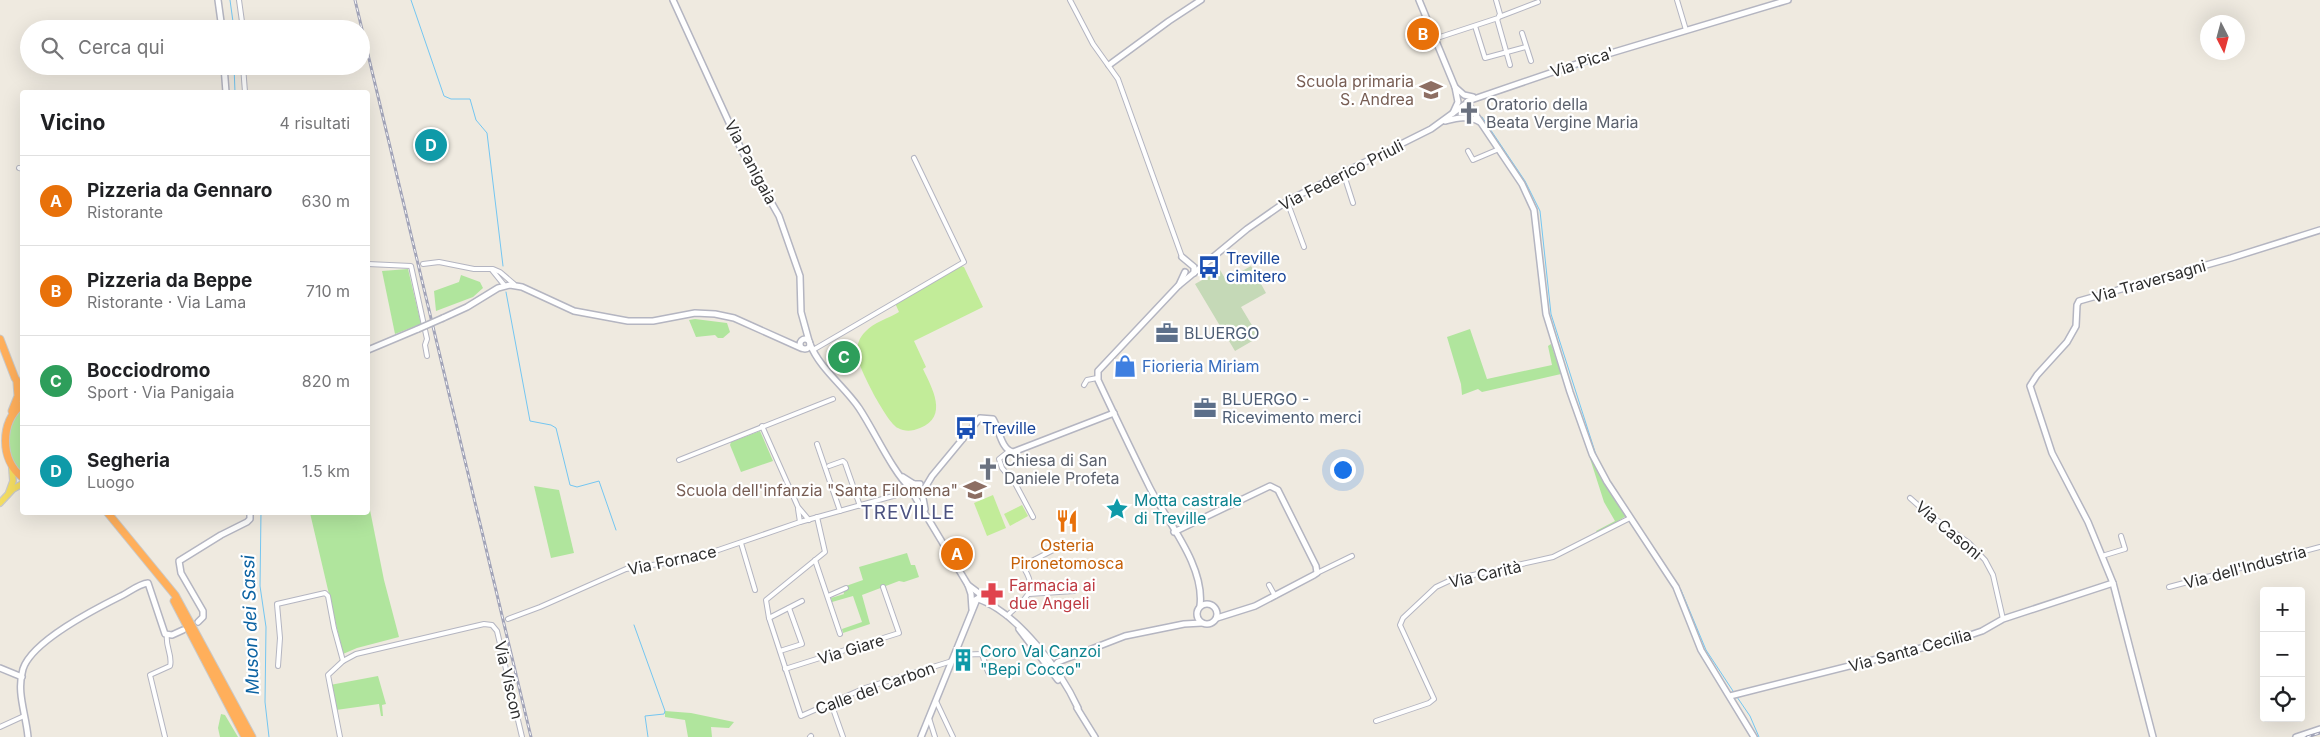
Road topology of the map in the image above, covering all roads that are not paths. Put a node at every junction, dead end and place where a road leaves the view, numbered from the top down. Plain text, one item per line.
1 (218, 0) edge
2 (240, 0) edge
3 (673, 0) edge
4 (1070, 0) edge
5 (1201, 0) edge
6 (1419, 0) edge
7 (1496, 0) edge
8 (1677, 0) edge
9 (1788, 0) edge
10 (1538, 2) dead end
11 (1499, 16) junction
12 (221, 20) edge
13 (242, 20) edge
14 (1474, 26) junction
15 (1686, 30) junction
16 (1522, 33) dead end
17 (1434, 39) junction
18 (1526, 47) junction
19 (1506, 52) junction
20 (1531, 61) dead end
21 (1109, 65) junction
22 (1510, 65) dead end
23 (225, 75) edge
24 (243, 75) edge
25 (1455, 86) junction
26 (226, 90) edge
27 (244, 90) edge
28 (1458, 100) junction
29 (1466, 101) junction
30 (1453, 113) junction
31 (1438, 124) junction
32 (1482, 124) junction
33 (1499, 149) junction
34 (1468, 151) dead end
35 (914, 158) dead end
36 (1343, 172) junction
37 (1287, 201) junction
38 (1353, 203) dead end
39 (2320, 230) edge
40 (1304, 248) dead end
41 (1182, 258) junction
42 (1209, 260) junction
43 (370, 264) edge
44 (423, 264) dead end
45 (1192, 266) junction
46 (488, 268) junction
47 (1185, 271) junction
48 (1193, 274) junction
49 (505, 277) junction
50 (499, 281) junction
51 (505, 286) junction
52 (517, 286) junction
53 (1178, 286) junction
54 (495, 289) junction
55 (805, 331) junction
56 (0, 339) edge
57 (802, 341) junction
58 (789, 342) junction
59 (810, 342) junction
60 (370, 349) edge
61 (803, 349) junction
62 (813, 350) junction
63 (427, 356) dead end
64 (818, 359) junction
65 (1097, 376) junction
66 (15, 378) junction
67 (20, 385) edge
68 (1084, 386) dead end
69 (833, 399) dead end
70 (20, 406) edge
71 (1114, 413) junction
72 (10, 416) junction
73 (762, 426) junction
74 (817, 444) dead end
75 (1009, 451) junction
76 (679, 460) dead end
77 (829, 466) dead end
78 (12, 468) junction
79 (20, 475) edge
80 (932, 476) junction
81 (20, 485) edge
82 (914, 488) junction
83 (922, 492) junction
84 (8, 494) junction
85 (1910, 498) dead end
86 (0, 503) edge
87 (798, 506) junction
88 (860, 506) junction
89 (840, 511) junction
90 (925, 512) junction
91 (109, 515) edge
92 (249, 515) edge
93 (817, 517) junction
94 (1033, 517) dead end
95 (1630, 518) junction
96 (808, 520) junction
97 (800, 522) junction
98 (1174, 532) junction
99 (2121, 536) dead end
100 (741, 543) junction
101 (1061, 546) dead end
102 (2320, 547) edge
103 (1352, 556) dead end
104 (2102, 556) junction
105 (815, 560) junction
106 (154, 569) junction
107 (1317, 573) junction
108 (2113, 583) junction
109 (1269, 585) dead end
110 (2170, 586) dead end
111 (884, 587) dead end
112 (846, 588) dead end
113 (755, 590) dead end
114 (1074, 591) dead end
115 (1201, 592) junction
116 (1029, 594) junction
117 (828, 596) junction
118 (976, 596) junction
119 (1275, 596) junction
120 (802, 601) dead end
121 (1211, 604) junction
122 (1200, 606) junction
123 (789, 608) junction
124 (1216, 609) junction
125 (1231, 612) junction
126 (1197, 614) junction
127 (1008, 617) junction
128 (769, 618) junction
129 (1217, 618) junction
130 (508, 619) dead end
131 (2003, 619) junction
132 (198, 622) dead end
133 (1202, 623) junction
134 (1184, 624) junction
135 (183, 630) dead end
136 (840, 634) dead end
137 (167, 635) junction
138 (780, 651) junction
139 (1040, 657) junction
140 (953, 658) junction
141 (1047, 660) junction
142 (344, 661) junction
143 (1059, 664) junction
144 (278, 666) dead end
145 (0, 668) edge
146 (1053, 668) junction
147 (785, 669) junction
148 (988, 672) dead end
149 (22, 677) junction
150 (1058, 678) junction
151 (1730, 696) junction
152 (936, 701) junction
153 (831, 703) junction
154 (24, 716) junction
155 (929, 718) junction
156 (1376, 721) dead end
157 (0, 727) edge
158 (2320, 729) edge
159 (28, 737) edge
160 (165, 737) edge
161 (245, 737) edge
162 (252, 737) edge
163 (340, 737) edge
164 (522, 737) edge
165 (843, 737) edge
166 (920, 737) edge
167 (935, 737) edge
168 (953, 737) edge
169 (1095, 737) edge
170 (1754, 737) edge
171 (2153, 737) edge
172 (2296, 737) edge

1 - 12 street
2 - 13 street
3 - 55 street, Via Panigaia
4 - 21 street
5 - 21 street
6 - 17 street
7 - 11 street
8 - 15 street
9 - 15 street, Via Pica'
10 - 11 street
11 - 14 street
11 - 19 street
14 - 17 street
14 - 19 street
15 - 29 street, Via Pica'
16 - 18 street
17 - 25 street
18 - 19 street
18 - 20 street
19 - 22 street
21 - 41 street
23 - 26 street
24 - 27 street
25 - 28 street
25 - 29 street
28 - 29 street
28 - 29 street
28 - 30 street, Via Federico Priuli
29 - 30 street, Via Federico Priuli
29 - 32 street
30 - 31 street, Via Federico Priuli
31 - 32 street
31 - 36 street, Via Federico Priuli
32 - 33 street
33 - 34 street
33 - 95 street
35 - 62 street
36 - 37 street, Via Federico Priuli
36 - 38 street
37 - 40 street
37 - 42 street, Via Federico Priuli
39 - 104 street, Via Traversagni
41 - 45 street
41 - 47 street
42 - 45 street
42 - 48 street
43 - 63 street
44 - 46 street
45 - 47 street
45 - 48 street
46 - 49 street
46 - 50 street
47 - 48 street
47 - 53 street
48 - 53 street
49 - 51 street
49 - 52 street
50 - 51 street
50 - 54 street
51 - 52 street
51 - 54 street
52 - 58 street
53 - 65 street
54 - 60 street, bridge
55 - 57 street
55 - 59 street
56 - 66 highway
57 - 58 street
57 - 59 street
57 - 61 street
58 - 61 street
59 - 61 street
59 - 62 street
61 - 64 street
62 - 64 street
64 - 82 street
65 - 68 street
65 - 71 street
66 - 67 highway
66 - 72 highway
69 - 73 street
70 - 72 highway
71 - 75 street
71 - 98 street
72 - 78 highway
73 - 76 street
73 - 87 street
74 - 89 street
75 - 80 street
75 - 94 street
77 - 88 street
78 - 79 highway
78 - 84 main road
80 - 82 street
80 - 83 street
81 - 84 main road
82 - 83 street
82 - 83 street
82 - 88 street, Via Fornace
82 - 90 street
83 - 90 street
84 - 86 main road
85 - 131 street, Via Casoni
87 - 96 street
87 - 97 street
88 - 89 street, Via Fornace
89 - 93 street, Via Fornace
90 - 118 street
91 - 106 highway
92 - 132 street
93 - 96 street, Via Fornace
93 - 105 street
95 - 151 street
95 - 156 street, Via Carità
96 - 97 street, Via Fornace
97 - 100 street, Via Fornace
98 - 107 street
98 - 115 street
99 - 104 street
100 - 113 street
100 - 130 street, Via Fornace
101 - 116 street
102 - 110 street, Via dell'Industria
103 - 107 street
104 - 108 street, Via Traversagni
105 - 117 street
105 - 128 street
106 - 161 highway
106 - 162 highway
107 - 119 street
108 - 131 street, Via Santa Cecilia
108 - 171 street
109 - 119 street
111 - 147 street, Via Giare
112 - 117 street
114 - 116 street
115 - 121 street
115 - 122 street
116 - 127 street
117 - 136 street
118 - 127 street
118 - 140 street
119 - 125 street
120 - 123 street
121 - 122 street
121 - 124 street
122 - 126 street
123 - 128 street
123 - 138 street
124 - 125 street
124 - 129 street
125 - 129 street
126 - 133 street
126 - 134 street
127 - 139 street
127 - 141 street
128 - 138 street
129 - 133 street
131 - 151 street, Via Santa Cecilia
133 - 134 street
134 - 143 street
135 - 137 street
137 - 149 street
137 - 160 street
138 - 147 street
139 - 146 street
139 - 150 street
140 - 148 street, Calle del Carbon
140 - 152 street
140 - 153 street, Calle del Carbon
141 - 143 street
141 - 146 street
142 - 144 street
142 - 163 street
142 - 164 street, Via Viscon
143 - 146 street
143 - 150 street
145 - 149 street
146 - 150 street
147 - 153 street, Calle del Carbon
149 - 154 street
150 - 169 street
151 - 170 street
152 - 155 street
152 - 168 street
153 - 165 street
154 - 157 street
154 - 159 street
155 - 166 street
155 - 167 street
158 - 172 street

